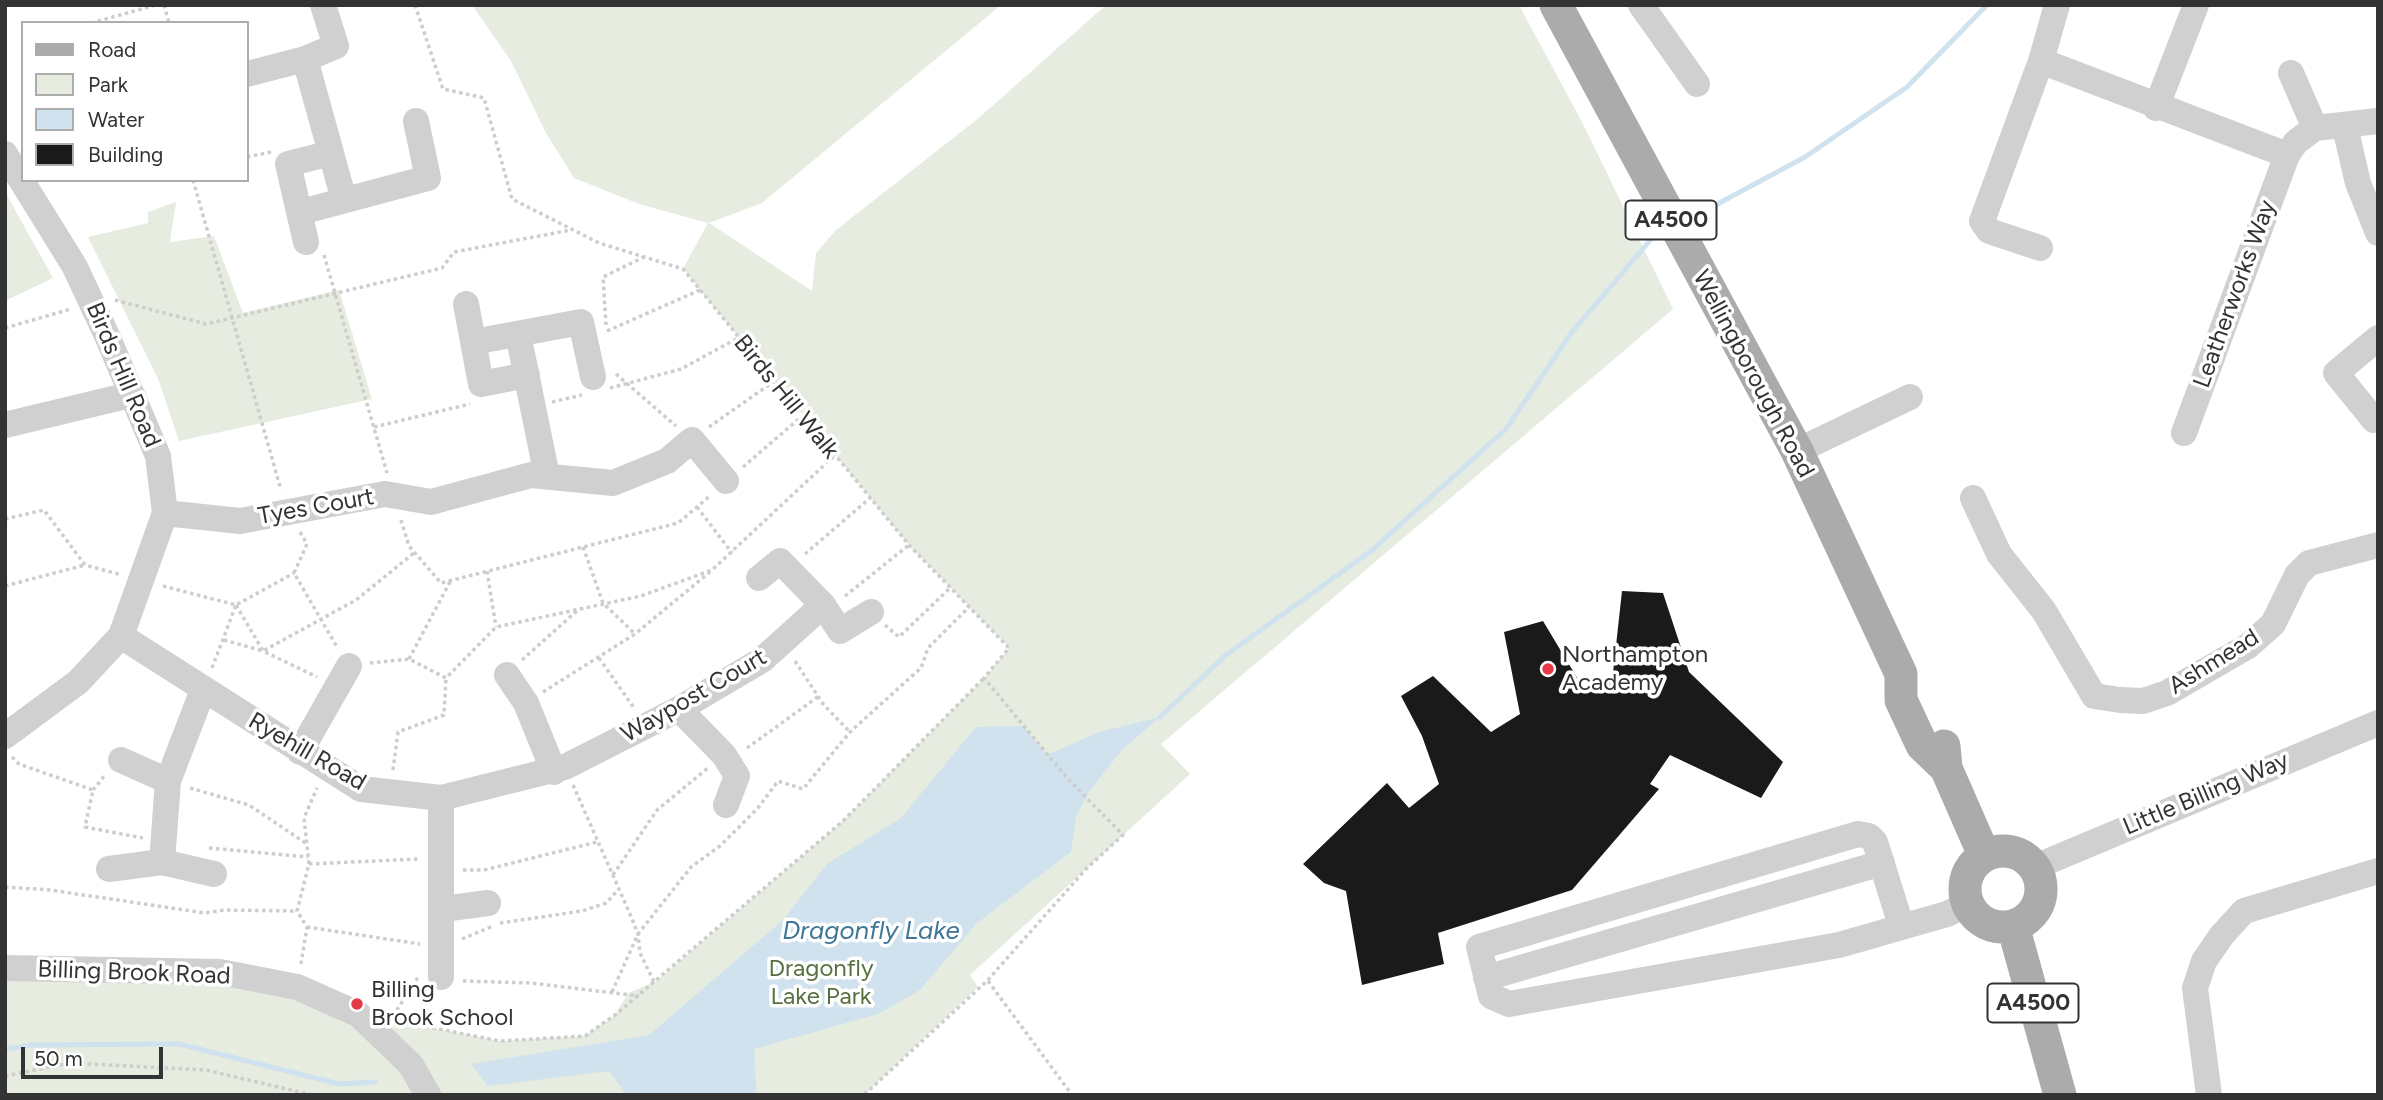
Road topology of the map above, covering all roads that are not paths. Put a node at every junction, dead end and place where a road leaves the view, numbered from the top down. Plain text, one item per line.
1 (323, 5) edge
2 (1556, 5) edge
3 (1641, 5) edge
4 (2057, 5) edge
5 (2196, 5) edge
6 (305, 59) junction
7 (2040, 61) junction
8 (2291, 73) dead end
9 (248, 74) edge
10 (1697, 84) dead end
11 (2156, 108) junction
12 (416, 121) dead end
13 (2378, 121) edge
14 (2345, 127) junction
15 (2315, 128) junction
16 (331, 153) junction
17 (5, 154) edge
18 (2287, 155) junction
19 (21, 170) edge
20 (38, 186) edge
21 (344, 200) junction
22 (300, 212) junction
23 (2378, 233) edge
24 (306, 242) dead end
25 (2040, 248) dead end
26 (466, 304) dead end
27 (518, 334) junction
28 (2378, 338) edge
29 (473, 342) junction
30 (527, 375) junction
31 (598, 382) road end
32 (130, 395) junction
33 (1910, 397) dead end
34 (2374, 420) dead end
35 (5, 425) edge
36 (2184, 433) dead end
37 (1797, 451) junction
38 (548, 476) junction
39 (726, 481) dead end
40 (1973, 498) dead end
41 (165, 513) junction
42 (2378, 545) edge
43 (759, 578) dead end
44 (823, 606) junction
45 (872, 612) road end
46 (121, 636) junction
47 (507, 675) road end
48 (343, 676) road end
49 (203, 690) junction
50 (680, 709) junction
51 (2378, 723) edge
52 (5, 736) edge
53 (300, 752) junction
54 (121, 760) dead end
55 (560, 769) junction
56 (169, 782) junction
57 (441, 798) junction
58 (726, 806) dead end
59 (1984, 855) junction
60 (162, 862) junction
61 (2035, 867) junction
62 (108, 869) dead end
63 (2378, 872) edge
64 (214, 874) dead end
65 (488, 903) dead end
66 (1967, 904) junction
67 (443, 909) junction
68 (1901, 925) junction
69 (2013, 926) junction
70 (5, 968) edge
71 (441, 977) road end
72 (428, 1095) edge
73 (2060, 1095) edge
74 (2209, 1095) edge

1 - 6 street
2 - 37 main road, Wellingborough Road / A4500
3 - 10 street
4 - 7 street
5 - 11 street
6 - 9 street
6 - 16 street
7 - 11 street
7 - 25 street
8 - 15 street
11 - 18 street
12 - 21 street
13 - 14 street
14 - 15 street
14 - 23 street
15 - 18 street, Leatherworks Way
16 - 21 street
16 - 22 street
17 - 19 street, Birds Hill Road
18 - 36 street, Leatherworks Way
20 - 32 street, Birds Hill Road
21 - 22 street
22 - 24 street
26 - 29 street
27 - 29 street
27 - 30 street
27 - 31 street
28 - 34 street
29 - 30 street
30 - 38 street
32 - 35 street
32 - 41 street, Birds Hill Road
33 - 37 street
37 - 59 main road, Wellingborough Road / A4500
38 - 39 street, Tyes Court
38 - 41 street, Tyes Court
40 - 42 street, Ashmead
41 - 46 street, Birds Hill Road
43 - 44 street
44 - 45 street
44 - 50 street, Waypost Court
46 - 49 street, Ryehill Road
46 - 52 street, Birds Hill Road
47 - 55 street
48 - 53 street
49 - 53 street, Ryehill Road
49 - 56 street
50 - 55 street, Waypost Court
50 - 58 street
51 - 61 street, Little Billing Way
53 - 57 street, Ryehill Road
54 - 56 street
55 - 57 street, Ryehill Road
56 - 60 street
57 - 67 street
59 - 61 main road
59 - 66 main road
60 - 62 street
60 - 64 street
61 - 69 main road
63 - 74 street
65 - 67 street
66 - 68 street
66 - 69 main road
67 - 71 street
68 - 68 street
69 - 73 main road, A4500
70 - 72 street, Billing Brook Road

